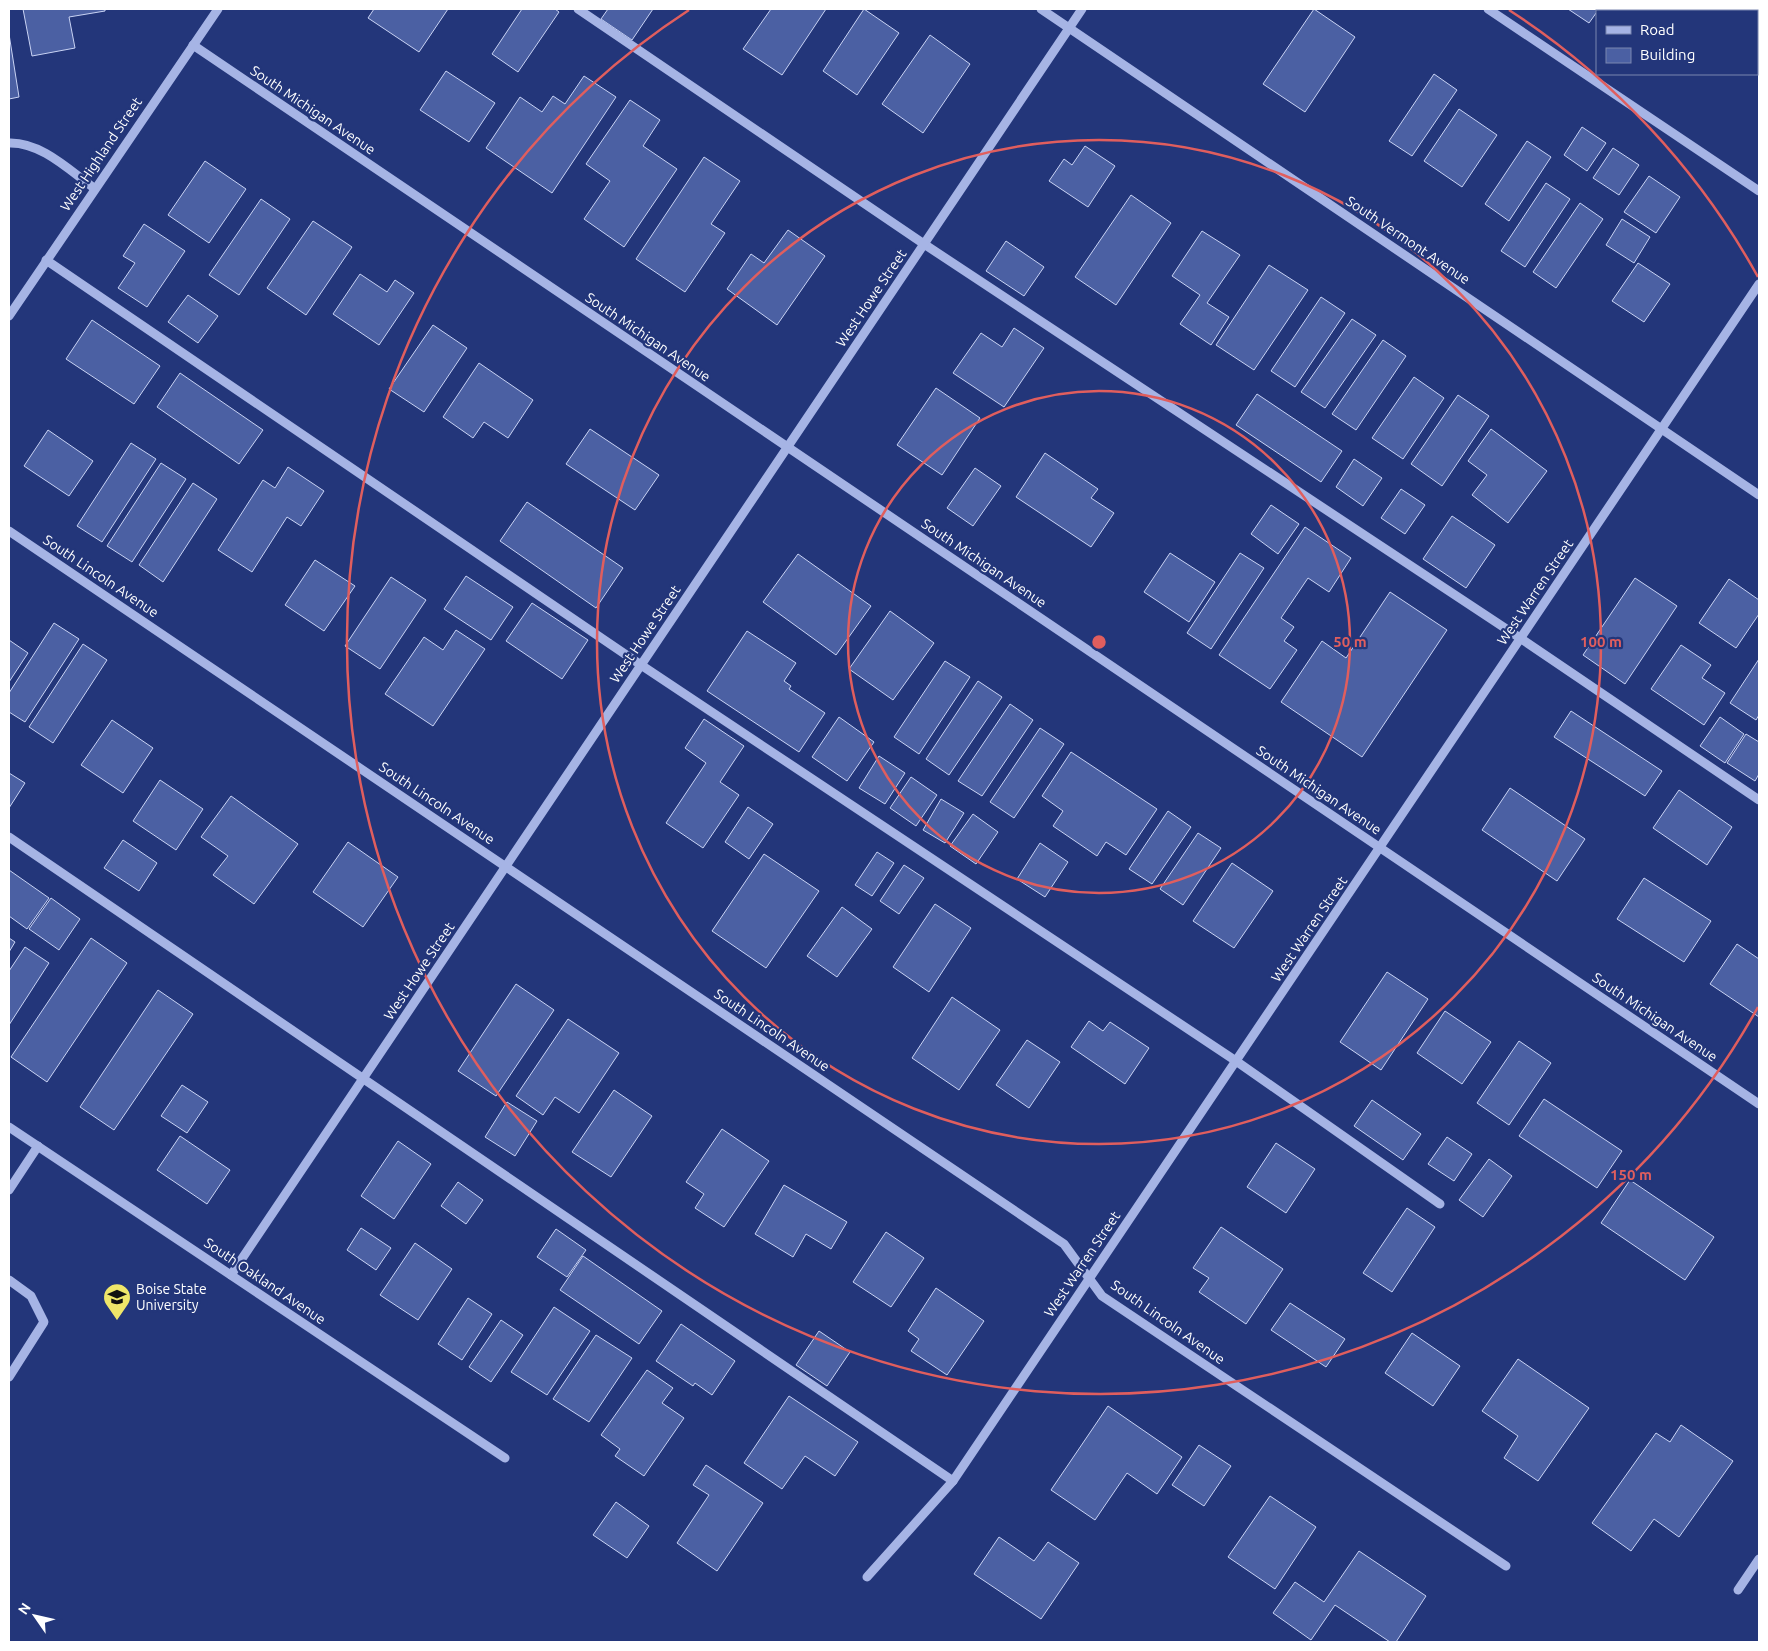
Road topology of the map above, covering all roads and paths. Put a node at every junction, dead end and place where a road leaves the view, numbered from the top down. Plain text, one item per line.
1 (218, 9) edge
2 (578, 9) edge
3 (1041, 9) edge
4 (1082, 9) edge
5 (1488, 9) edge
6 (1069, 28) junction
7 (193, 45) junction
8 (9, 143) edge
9 (94, 188) junction
10 (1759, 191) edge
11 (924, 244) junction
12 (46, 260) junction
13 (1759, 284) edge
14 (9, 316) edge
15 (1662, 429) junction
16 (787, 447) junction
17 (1759, 495) edge
18 (9, 531) edge
19 (1520, 638) junction
20 (641, 665) junction
21 (1759, 800) edge
22 (9, 837) edge
23 (1380, 848) junction
24 (506, 866) junction
25 (1236, 1061) junction
26 (362, 1080) junction
27 (1759, 1104) edge
28 (9, 1127) edge
29 (38, 1146) junction
30 (9, 1190) edge
31 (1440, 1204) dead end
32 (231, 1275) junction
33 (1089, 1278) junction
34 (9, 1280) edge
35 (9, 1377) edge
36 (505, 1458) dead end
37 (953, 1481) junction
38 (1759, 1559) edge
39 (1506, 1566) dead end
40 (867, 1577) dead end
41 (1738, 1590) dead end

1 - 7 street, West Highland Street
2 - 11 street
3 - 6 street, South Vermont Avenue
4 - 6 street, West Howe Street
5 - 10 street
6 - 11 street, West Howe Street
6 - 15 street, South Vermont Avenue
7 - 9 street, West Highland Street
7 - 16 street, South Michigan Avenue
8 - 9 street
9 - 12 street, West Highland Street
11 - 16 street, West Howe Street
11 - 19 street
12 - 14 street, West Highland Street
12 - 20 street
13 - 15 street, West Warren Street
15 - 17 street, South Vermont Avenue
15 - 19 street, West Warren Street
16 - 20 street, West Howe Street
16 - 23 street, South Michigan Avenue
18 - 24 street, South Lincoln Avenue
19 - 21 street
19 - 23 street, West Warren Street
20 - 24 street, West Howe Street
20 - 25 street
22 - 26 street
23 - 25 street, West Warren Street
23 - 27 street, South Michigan Avenue
24 - 26 street, West Howe Street
24 - 33 street, South Lincoln Avenue
25 - 31 street
25 - 33 street, West Warren Street
26 - 32 street, West Howe Street
26 - 37 street
28 - 29 street, South Oakland Avenue
29 - 30 street
29 - 32 street, South Oakland Avenue
32 - 36 street, South Oakland Avenue
33 - 37 street, West Warren Street
33 - 39 street, South Lincoln Avenue
34 - 35 street
37 - 40 street, West Warren Street
38 - 41 street

